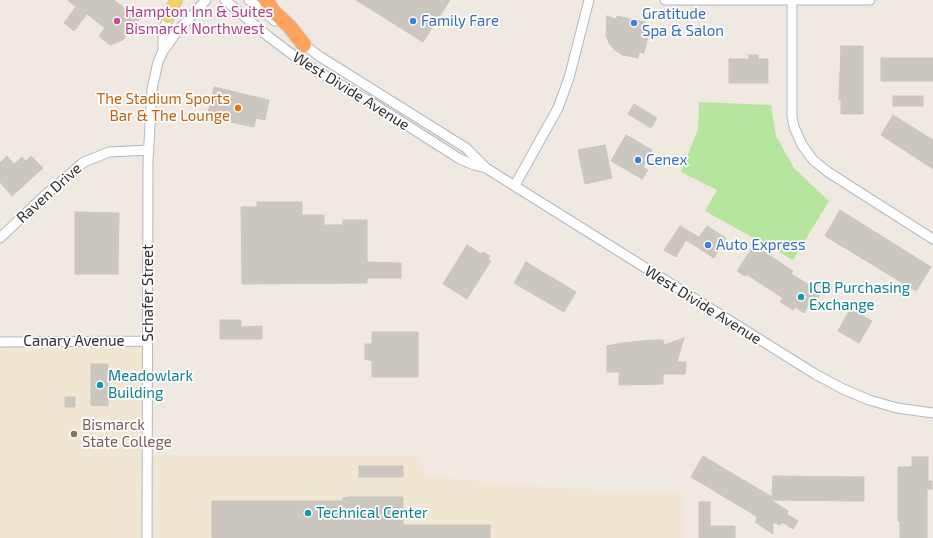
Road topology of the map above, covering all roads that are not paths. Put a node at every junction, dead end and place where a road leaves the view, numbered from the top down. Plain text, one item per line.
1 (176, 0) edge
2 (181, 0) edge
3 (206, 0) edge
4 (225, 0) edge
5 (249, 0) edge
6 (266, 0) edge
7 (589, 0) edge
8 (665, 0) edge
9 (792, 0) edge
10 (870, 0) edge
11 (168, 17) junction
12 (304, 45) junction
13 (163, 51) junction
14 (149, 150) junction
15 (486, 168) junction
16 (515, 185) junction
17 (0, 238) edge
18 (933, 239) edge
19 (148, 341) junction
20 (0, 342) edge
21 (933, 413) edge
22 (147, 538) edge

1 - 11 main road
2 - 11 street, Schafer Street
3 - 13 street, Schafer Street
4 - 15 street, West Divide Avenue
5 - 12 street, West Divide Avenue
6 - 12 highway
7 - 16 street
8 - 9 street
9 - 10 street
9 - 18 street
11 - 13 street, Schafer Street
12 - 15 street, West Divide Avenue
13 - 14 street, Schafer Street
14 - 17 street, Raven Drive
14 - 19 street, Schafer Street
15 - 16 street, West Divide Avenue
16 - 21 street, West Divide Avenue
19 - 20 street, Canary Avenue
19 - 22 street, Schafer Street

